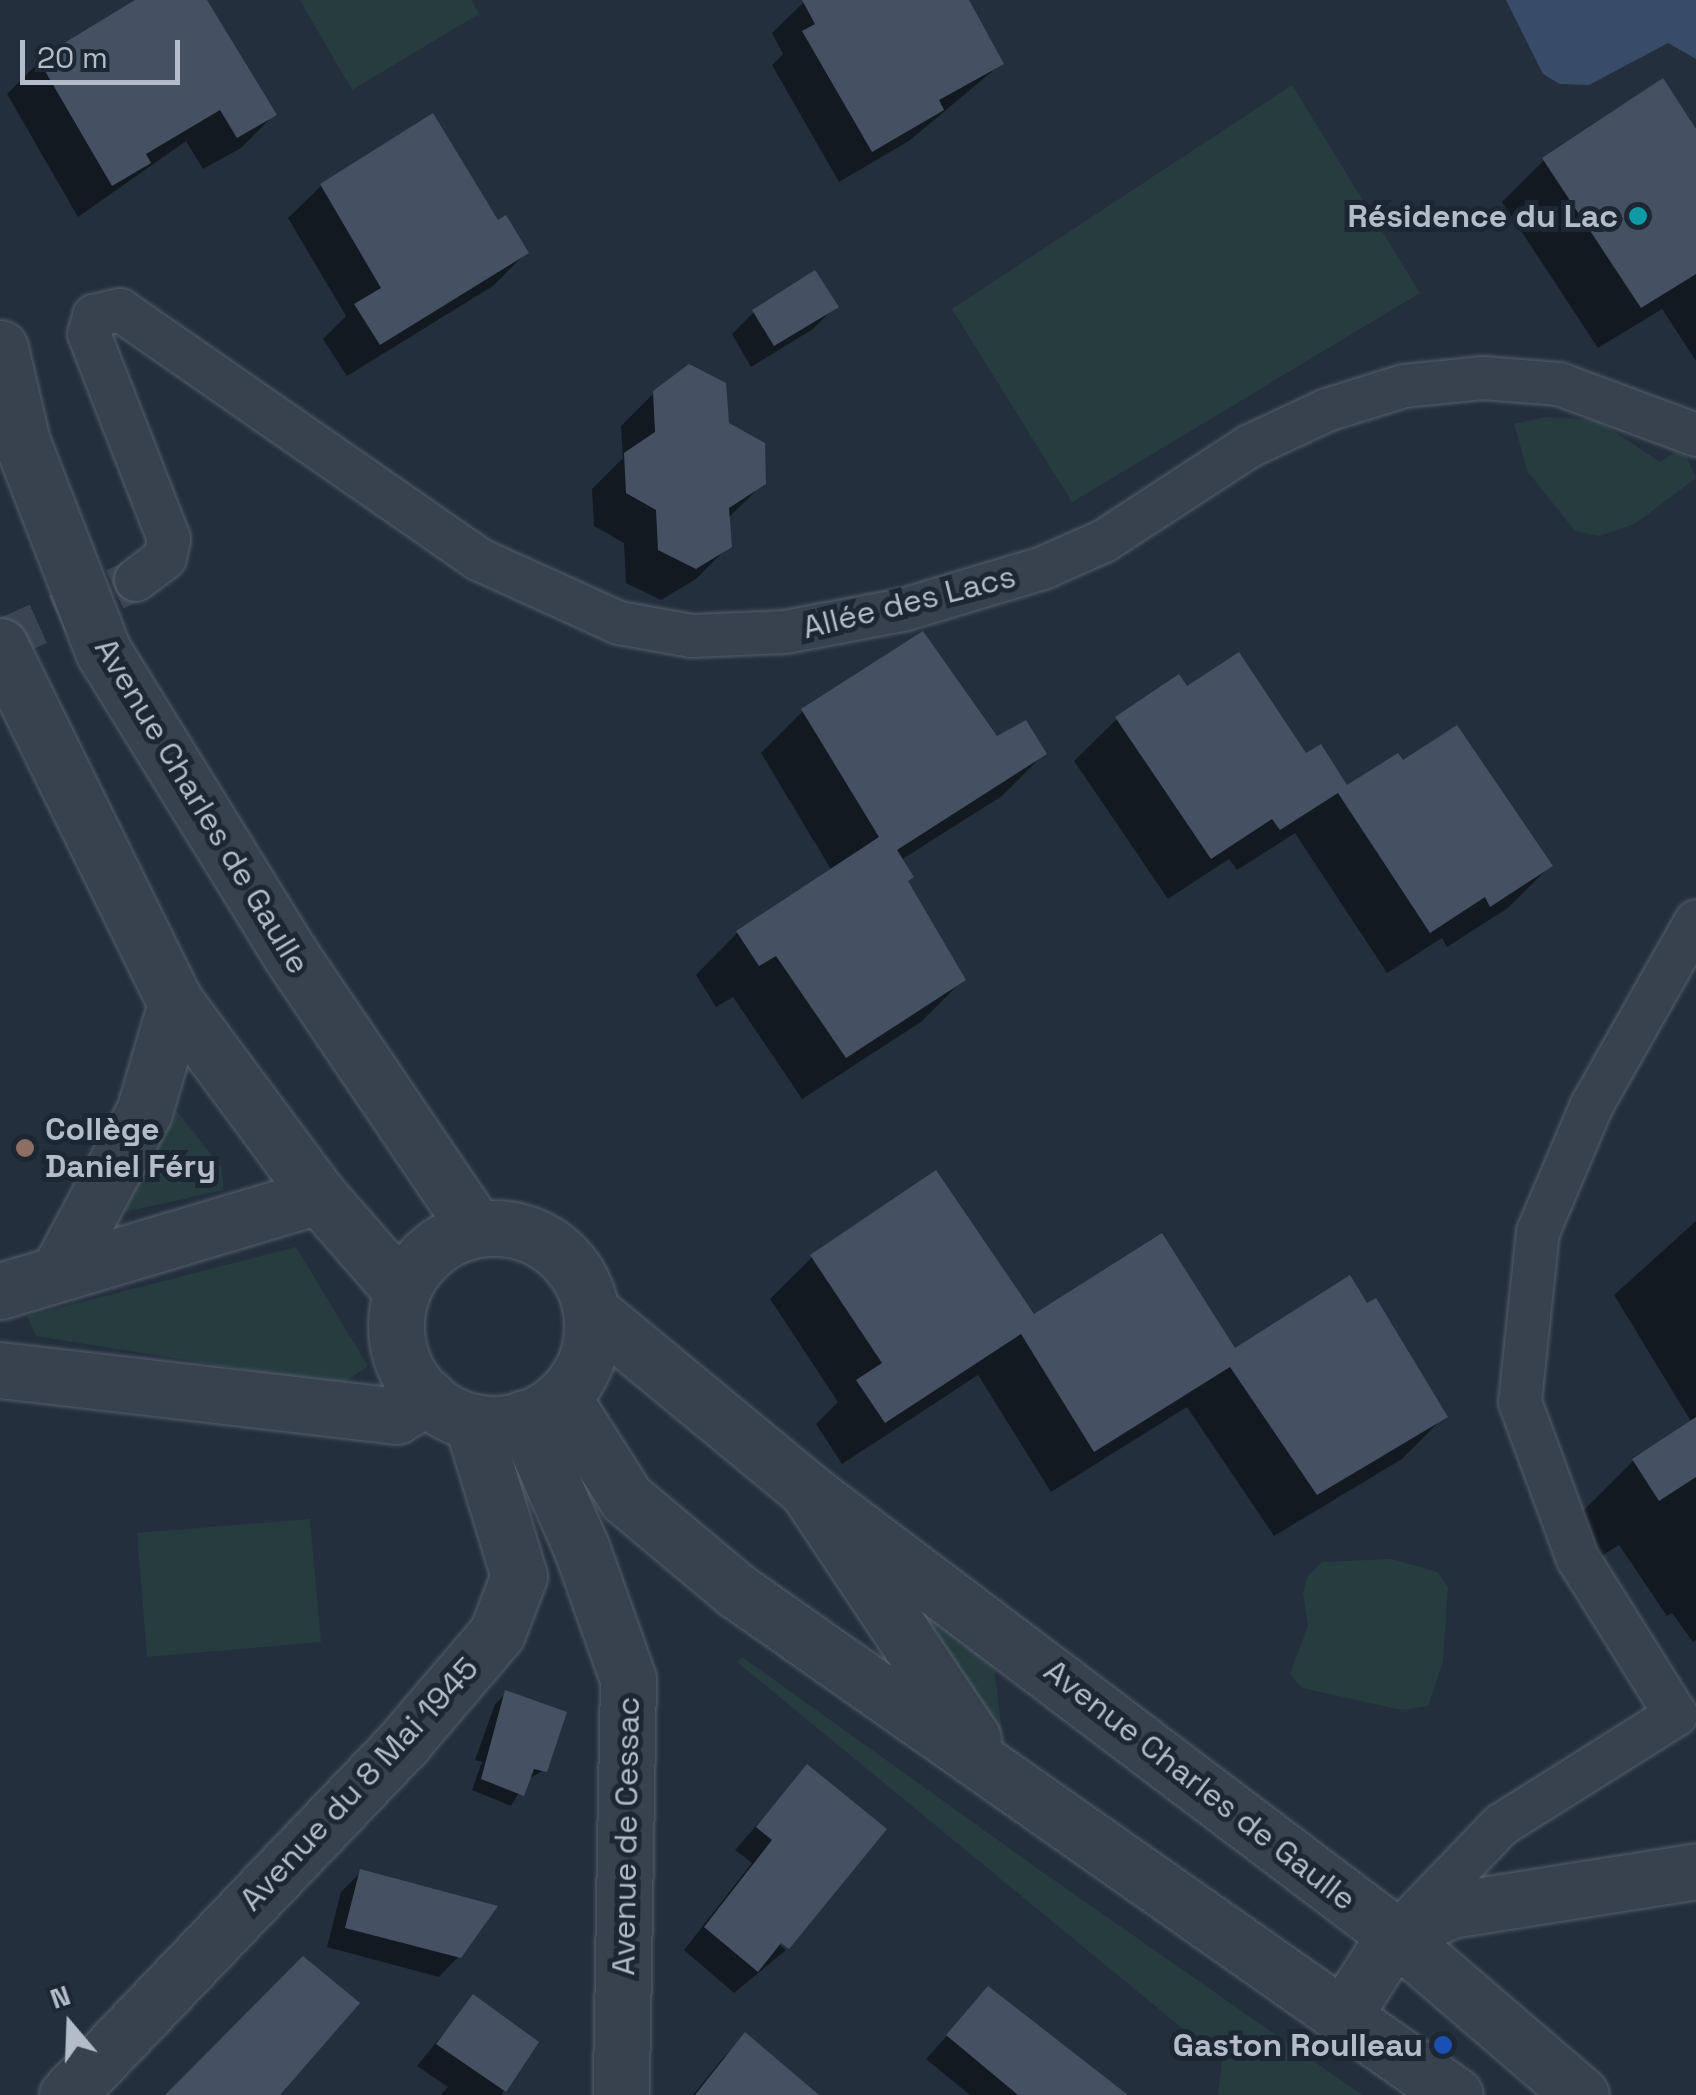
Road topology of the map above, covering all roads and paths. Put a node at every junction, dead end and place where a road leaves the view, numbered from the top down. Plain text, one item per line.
1 (0, 348) edge
2 (1696, 435) edge
3 (136, 580) tunnel mouth
4 (0, 646) edge
5 (1696, 921) edge
6 (176, 1003) junction
7 (319, 1196) junction
8 (476, 1229) junction
9 (59, 1271) junction
10 (402, 1291) junction
11 (0, 1292) edge
12 (592, 1312) junction
13 (0, 1370) edge
14 (496, 1409) junction
15 (806, 1490) junction
16 (998, 1774) junction
17 (1696, 1871) edge
18 (1395, 1935) junction
19 (1343, 2016) junction
20 (66, 2095) edge
21 (621, 2095) edge
22 (1455, 2095) edge
23 (1581, 2095) edge

1 - 8 street, Avenue Charles de Gaulle
2 - 3 street, Allée des Lacs
4 - 6 street
5 - 18 street
6 - 7 street
6 - 9 street
7 - 9 street
7 - 10 street
8 - 10 street
8 - 12 street
9 - 11 street
10 - 14 street
12 - 14 street
12 - 15 street, Avenue Charles de Gaulle
13 - 14 street
14 - 16 street, Avenue Charles de Gaulle
14 - 20 street, Avenue du 8 Mai 1945
14 - 21 street, Avenue de Cessac
15 - 16 street, Avenue Charles de Gaulle
15 - 18 street, Avenue Charles de Gaulle
16 - 19 street, Avenue Charles de Gaulle
17 - 18 street
18 - 19 street
18 - 23 street, Avenue Charles de Gaulle
19 - 22 street, Avenue Charles de Gaulle

